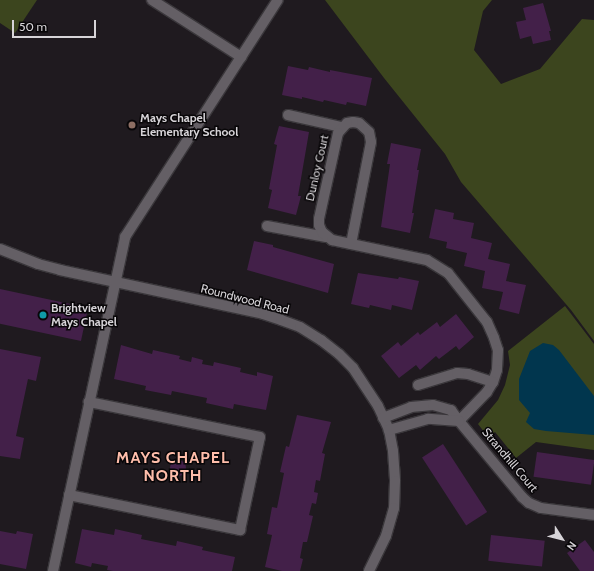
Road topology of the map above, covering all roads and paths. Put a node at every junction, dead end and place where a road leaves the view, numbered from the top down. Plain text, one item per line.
1 (152, 0) edge
2 (278, 0) edge
3 (241, 57) junction
4 (288, 115) dead end
5 (341, 127) junction
6 (267, 226) dead end
7 (326, 237) junction
8 (351, 244) junction
9 (0, 249) edge
10 (115, 282) junction
11 (492, 382) junction
12 (418, 385) dead end
13 (89, 402) junction
14 (383, 418) junction
15 (459, 421) junction
16 (389, 430) junction
17 (69, 495) junction
18 (594, 515) edge
19 (53, 571) edge
20 (369, 571) edge

1 - 3 street
2 - 3 street
3 - 10 street
4 - 5 street
5 - 7 street, Dunloy Court
5 - 8 street, Dunloy Court
6 - 7 street
7 - 8 street
8 - 11 street
9 - 10 street, Roundwood Road
10 - 13 street
10 - 14 street, Roundwood Road
11 - 12 street
11 - 15 street
13 - 17 street
13 - 17 street
14 - 15 street, Strandhill Court
14 - 16 street, Roundwood Road
15 - 16 street
15 - 18 street, Strandhill Court
16 - 20 street, Roundwood Road
17 - 19 street

